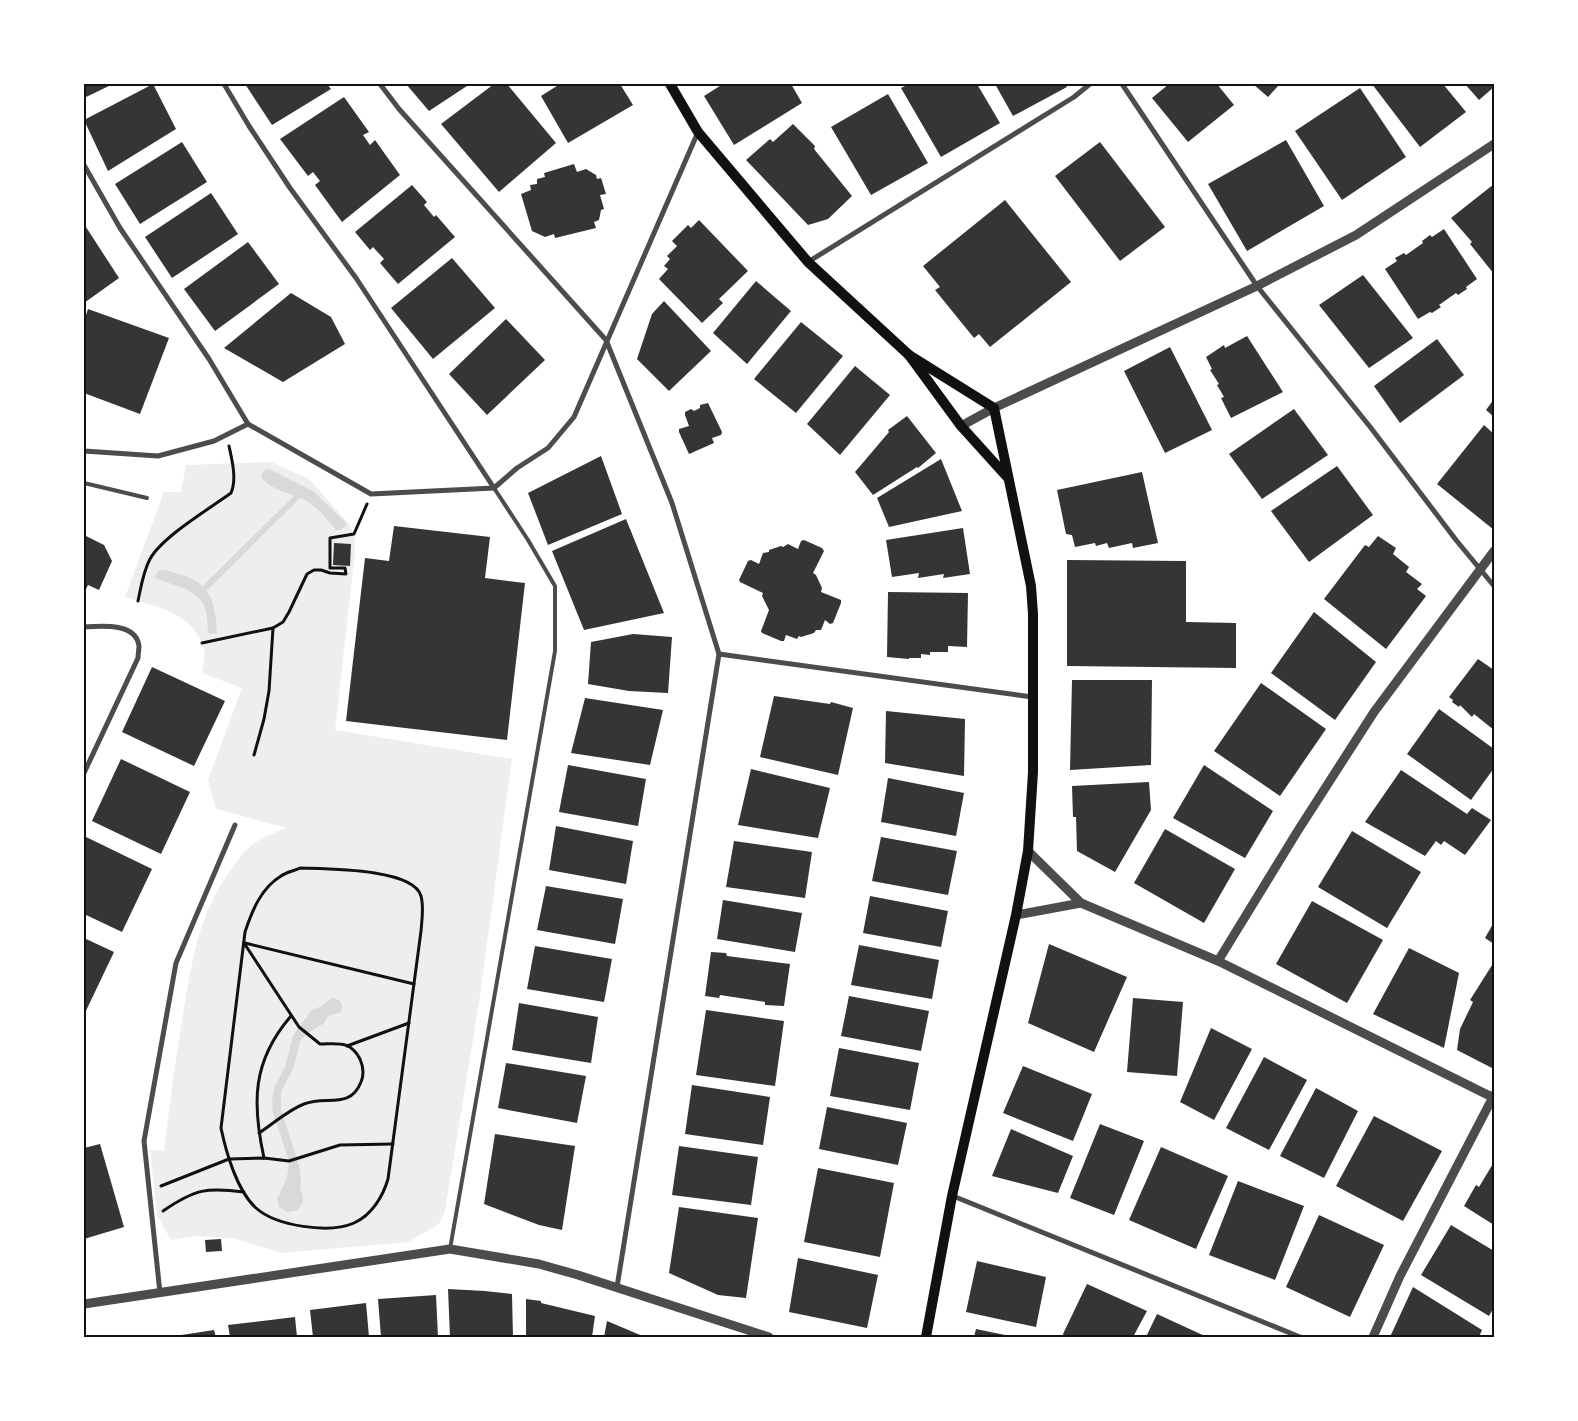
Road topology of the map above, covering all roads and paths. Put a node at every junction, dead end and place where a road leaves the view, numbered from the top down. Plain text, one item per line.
1 (224, 84) edge
2 (380, 84) edge
3 (670, 84) edge
4 (1090, 84) edge
5 (1122, 84) edge
6 (698, 132) junction
7 (1494, 144) edge
8 (84, 164) edge
9 (808, 262) junction
10 (1258, 286) junction
11 (606, 340) junction
12 (909, 355) junction
13 (994, 408) junction
14 (248, 424) junction
15 (961, 426) junction
16 (227, 435) junction
17 (84, 451) edge
18 (1010, 480) junction
19 (84, 483) edge
20 (494, 488) junction
21 (371, 494) junction
22 (147, 498) dead end
23 (1494, 551) edge
24 (1480, 569) junction
25 (1494, 586) edge
26 (138, 601) dead end
27 (84, 627) edge
28 (273, 628) junction
29 (202, 643) dead end
30 (719, 654) junction
31 (1033, 697) junction
32 (254, 756) dead end
33 (84, 772) edge
34 (236, 825) dead end
35 (1028, 851) junction
36 (1081, 903) junction
37 (1016, 916) junction
38 (244, 942) junction
39 (1218, 961) junction
40 (414, 984) junction
41 (292, 1016) junction
42 (409, 1024) junction
43 (347, 1046) junction
44 (1494, 1097) edge
45 (259, 1133) junction
46 (393, 1144) junction
47 (264, 1158) junction
48 (229, 1159) junction
49 (149, 1192) junction
50 (245, 1192) junction
51 (952, 1196) junction
52 (152, 1220) junction
53 (450, 1249) junction
54 (617, 1287) junction
55 (160, 1293) junction
56 (84, 1304) edge
57 (769, 1337) edge
58 (926, 1337) edge
59 (1300, 1337) edge
60 (1373, 1337) edge

1 - 20 street
2 - 11 street
3 - 6 main road
4 - 9 street
5 - 10 street
6 - 9 main road
6 - 11 street
7 - 10 street
8 - 14 street
9 - 12 main road
10 - 13 street
10 - 24 street
11 - 20 street
11 - 30 street
12 - 13 main road
12 - 15 main road
13 - 15 street
13 - 18 main road
14 - 16 street
14 - 21 street
15 - 18 main road
16 - 17 street
16 - 26 path
18 - 31 main road
19 - 22 lane
20 - 21 street
20 - 53 lane
21 - 28 path
23 - 24 street
24 - 25 street
24 - 39 street
27 - 33 street
28 - 29 path
28 - 32 path
30 - 31 street
30 - 54 street
31 - 35 main road
34 - 49 street
35 - 36 street
35 - 37 main road
36 - 37 street
36 - 39 street
37 - 51 main road
38 - 40 path
38 - 40 path
38 - 41 path
38 - 48 path
39 - 44 street
40 - 42 path
41 - 43 path
41 - 45 path
42 - 43 path
42 - 46 path
43 - 45 path
44 - 60 street
45 - 47 path
46 - 47 path
46 - 50 path
47 - 48 path
48 - 49 path
48 - 50 path
49 - 52 street
50 - 52 path
51 - 58 main road
51 - 59 street
52 - 55 street
53 - 54 street
53 - 55 street
54 - 57 street
55 - 56 street

